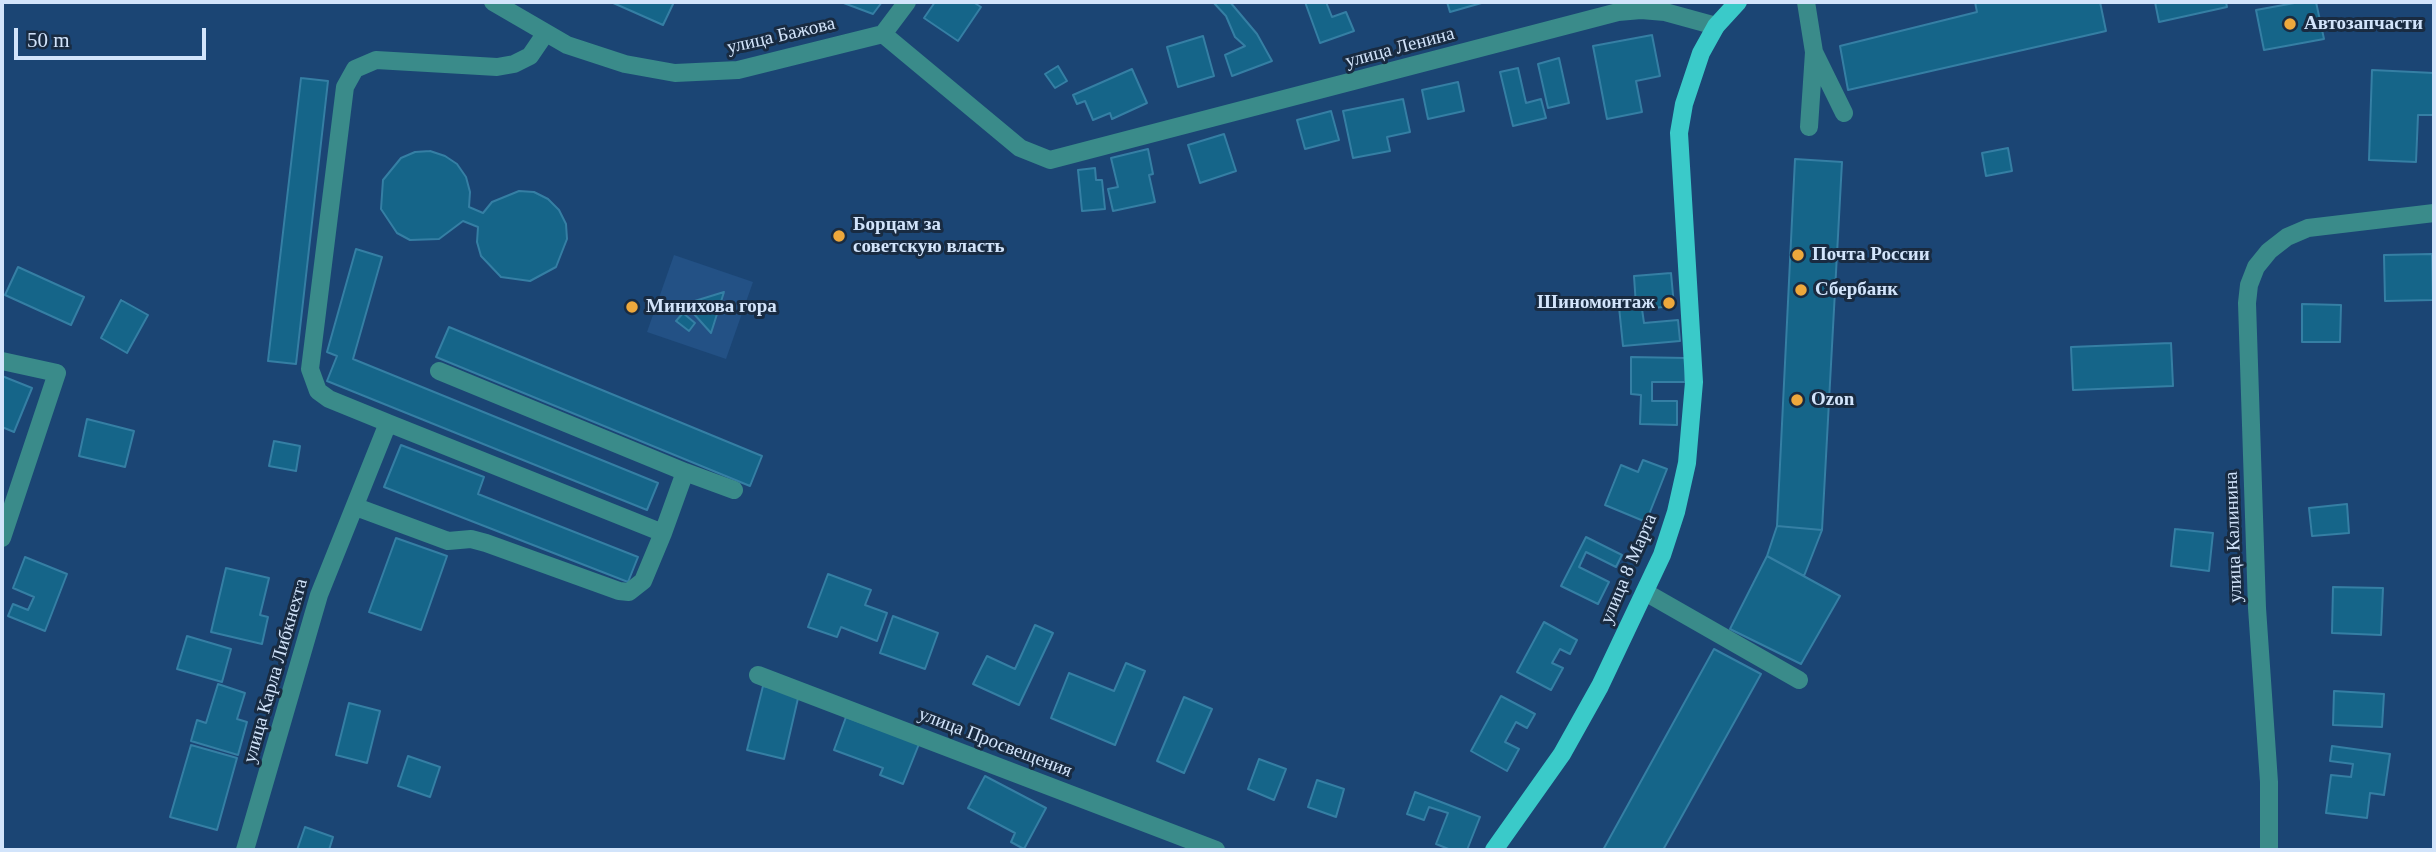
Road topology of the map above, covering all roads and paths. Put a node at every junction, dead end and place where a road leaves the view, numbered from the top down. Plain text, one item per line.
1 (494, 2) edge
2 (907, 2) edge
3 (1738, 2) edge
4 (1806, 2) edge
5 (1616, 7) edge
6 (1716, 26) junction
7 (545, 34) junction
8 (883, 34) junction
9 (1814, 52) junction
10 (1844, 113) dead end
11 (1809, 127) dead end
12 (2434, 213) edge
13 (2, 361) edge
14 (439, 372) dead end
15 (388, 423) junction
16 (685, 472) junction
17 (734, 490) dead end
18 (356, 507) junction
19 (663, 533) junction
20 (2, 538) edge
21 (1645, 592) junction
22 (758, 675) dead end
23 (1799, 680) dead end
24 (245, 850) edge
25 (1216, 850) edge
26 (1494, 850) edge
27 (2269, 850) edge

1 - 7 street, улица Бажова
2 - 8 street
3 - 6 main road
4 - 9 street
5 - 6 street, улица Ленина
5 - 8 street, улица Ленина
6 - 21 main road, улица 8 Марта
7 - 8 street, улица Бажова
7 - 15 street
9 - 10 street
9 - 11 street
12 - 27 street, улица Калинина
13 - 20 street
14 - 16 street
15 - 18 street, улица Карла Либкнехта
15 - 19 street
16 - 17 street
16 - 19 street
18 - 19 street
18 - 24 street, улица Карла Либкнехта
21 - 23 street
21 - 26 main road, улица 8 Марта
22 - 25 street, улица Просвещения

